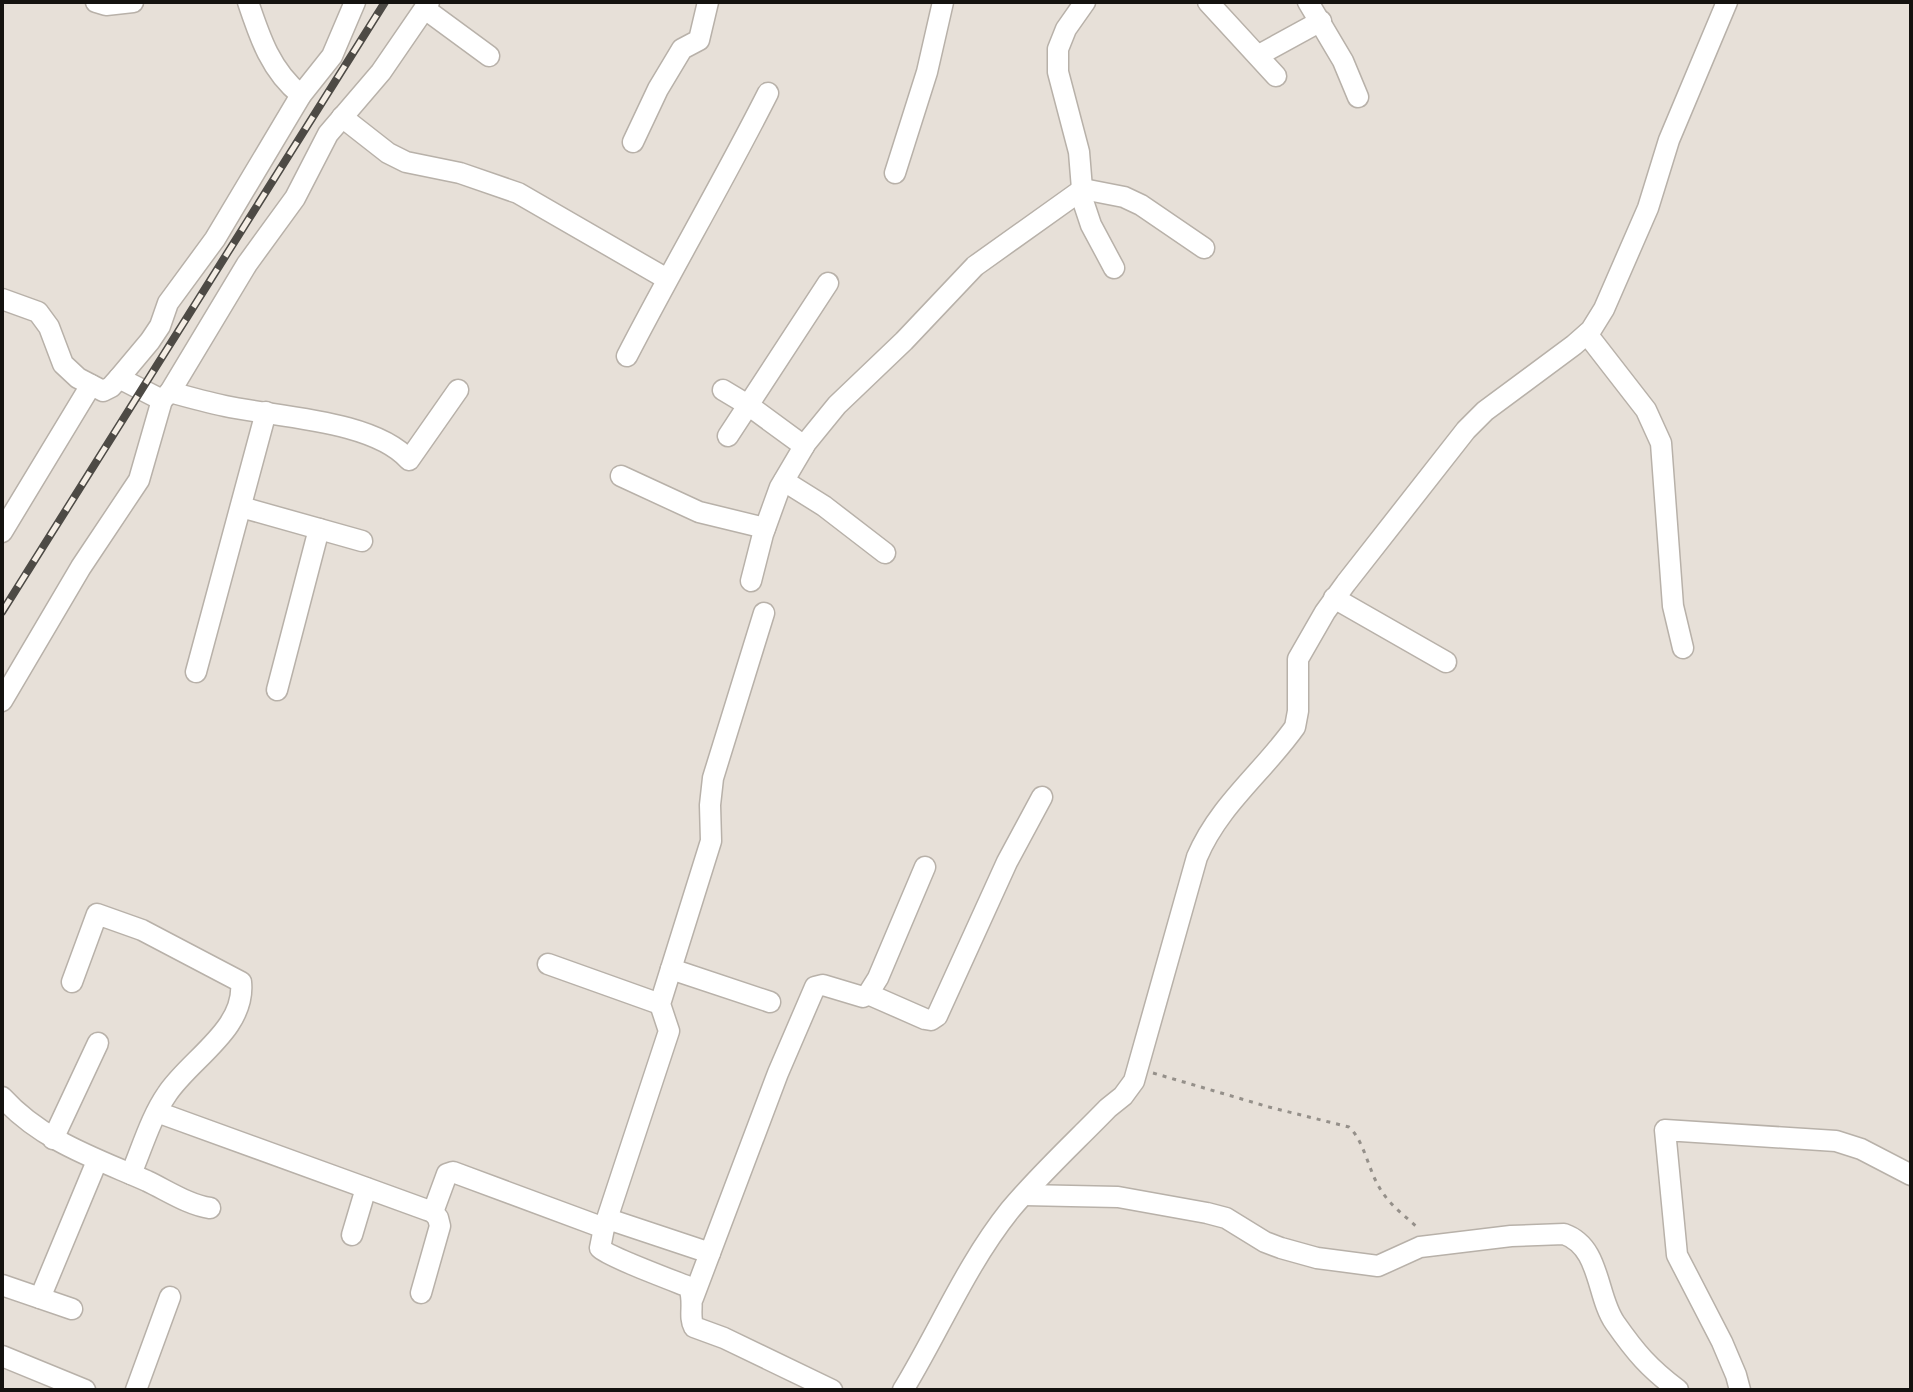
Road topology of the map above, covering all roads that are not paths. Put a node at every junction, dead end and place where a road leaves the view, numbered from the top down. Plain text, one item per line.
1 (96, 2) edge
2 (133, 2) edge
3 (248, 2) edge
4 (355, 2) edge
5 (708, 2) edge
6 (943, 2) edge
7 (1085, 2) edge
8 (1208, 2) edge
9 (1308, 2) edge
10 (1727, 2) edge
11 (427, 6) edge
12 (1321, 21) junction
13 (1259, 55) junction
14 (489, 56) dead end
15 (1276, 76) dead end
16 (768, 93) dead end
17 (301, 95) junction
18 (1358, 97) dead end
19 (342, 117) junction
20 (633, 142) dead end
21 (895, 173) dead end
22 (1083, 189) junction
23 (1204, 248) dead end
24 (1114, 268) dead end
25 (667, 279) junction
26 (828, 283) dead end
27 (2, 299) edge
28 (1587, 334) junction
29 (627, 356) dead end
30 (119, 378) junction
31 (91, 385) junction
32 (458, 390) dead end
33 (723, 390) dead end
34 (166, 396) junction
35 (748, 405) junction
36 (266, 412) junction
37 (728, 436) dead end
38 (804, 446) junction
39 (621, 476) dead end
40 (784, 481) junction
41 (241, 507) junction
42 (765, 528) junction
43 (319, 529) junction
44 (2, 532) edge
45 (362, 541) dead end
46 (885, 553) dead end
47 (751, 581) dead end
48 (1334, 598) junction
49 (764, 613) dead end
50 (1683, 648) dead end
51 (1446, 662) dead end
52 (196, 672) dead end
53 (277, 690) dead end
54 (2, 701) edge
55 (1042, 797) dead end
56 (925, 867) dead end
57 (548, 964) dead end
58 (671, 969) junction
59 (72, 982) dead end
60 (868, 994) junction
61 (770, 1002) dead end
62 (660, 1004) junction
63 (98, 1043) dead end
64 (3, 1102) edge
65 (157, 1112) junction
66 (53, 1139) junction
67 (97, 1161) junction
68 (131, 1174) junction
69 (1911, 1175) edge
70 (366, 1188) junction
71 (1024, 1195) junction
72 (210, 1208) dead end
73 (433, 1212) junction
74 (606, 1223) junction
75 (352, 1235) dead end
76 (710, 1253) junction
77 (2, 1285) edge
78 (421, 1293) dead end
79 (170, 1297) dead end
80 (40, 1298) junction
81 (693, 1298) junction
82 (72, 1309) dead end
83 (2, 1356) edge
84 (85, 1390) edge
85 (136, 1390) edge
86 (832, 1390) edge
87 (903, 1390) edge
88 (1678, 1390) edge
89 (1740, 1390) edge

1 - 2 street
3 - 17 street
4 - 17 street
5 - 20 street
6 - 21 street
7 - 22 street
8 - 13 street
9 - 12 street
10 - 28 street
11 - 14 street
11 - 19 street
12 - 13 street
12 - 18 street
13 - 15 street
16 - 25 street
17 - 30 street
19 - 25 street
19 - 34 street
22 - 23 street
22 - 24 street
22 - 38 street
25 - 29 street
26 - 35 street
27 - 31 street
28 - 48 street
28 - 50 street
30 - 31 street
30 - 34 street
31 - 44 street
32 - 36 street
33 - 35 street
34 - 36 street
34 - 54 street
35 - 37 street
35 - 38 street
36 - 41 street
38 - 40 street
39 - 42 street
40 - 42 street
40 - 46 street
41 - 43 street
41 - 52 street
42 - 47 street
43 - 45 street
43 - 53 street
48 - 51 street
48 - 71 street
49 - 58 street
55 - 60 street
56 - 60 street
57 - 62 street
58 - 61 street
58 - 62 street
59 - 65 street
60 - 76 street
62 - 74 street
63 - 66 street
64 - 66 street
65 - 68 street
65 - 70 street
66 - 67 street
67 - 68 street
67 - 80 street
68 - 72 street
69 - 89 street
70 - 73 street
70 - 75 street
71 - 87 street
71 - 88 street
73 - 74 street
73 - 78 street
74 - 76 street
74 - 81 street
76 - 81 street
77 - 80 street
79 - 85 street
80 - 82 street
81 - 86 street
83 - 84 street

